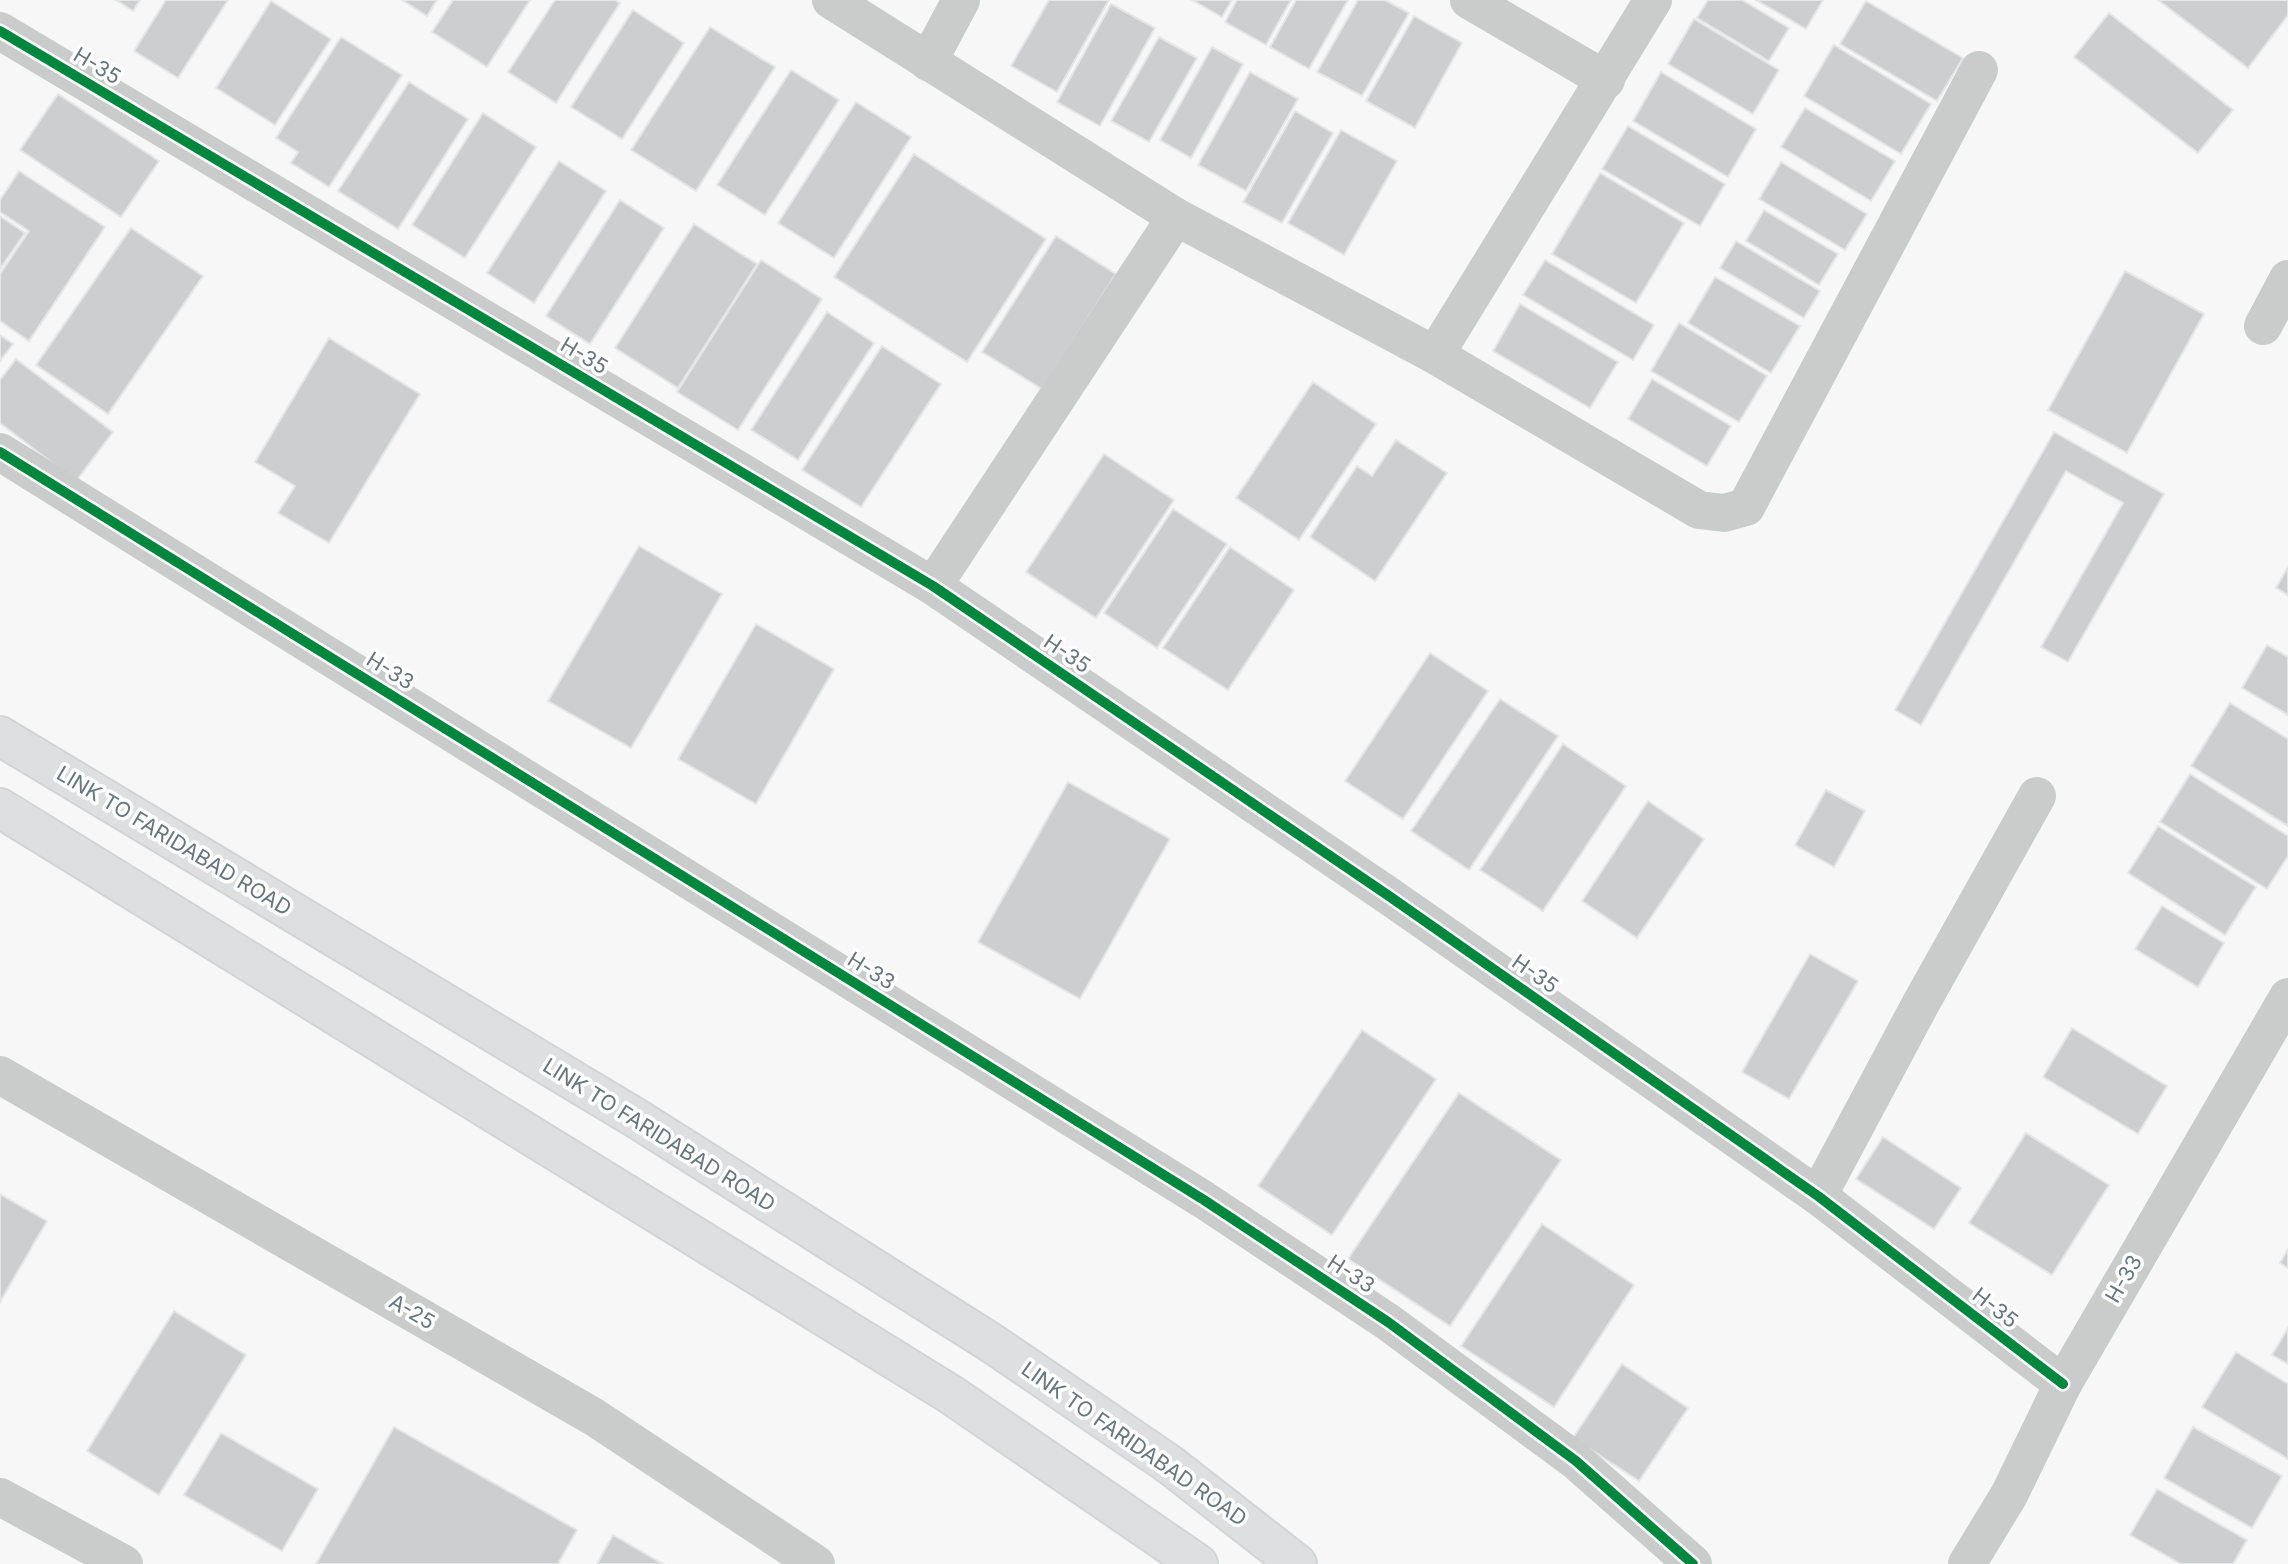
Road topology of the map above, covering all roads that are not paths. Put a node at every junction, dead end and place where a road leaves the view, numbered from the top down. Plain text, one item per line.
1 (831, 0) edge
2 (961, 0) edge
3 (1469, 0) edge
4 (1653, 0) edge
5 (0, 31) edge
6 (928, 62) junction
7 (1979, 69) dead end
8 (1606, 80) junction
9 (1176, 218) junction
10 (2288, 279) edge
11 (2263, 326) dead end
12 (1435, 355) junction
13 (0, 452) edge
14 (933, 586) junction
15 (0, 736) edge
16 (2037, 796) dead end
17 (0, 808) edge
18 (2288, 997) edge
19 (0, 1075) edge
20 (1818, 1196) junction
21 (2063, 1384) junction
22 (0, 1497) edge
23 (111, 1560) edge
24 (816, 1564) edge
25 (1198, 1564) edge
26 (1297, 1564) edge
27 (1693, 1564) edge
28 (1967, 1564) edge

1 - 6 street
2 - 6 street
3 - 8 street
4 - 8 street
5 - 14 street, H-35
6 - 9 street
7 - 12 street
8 - 12 street
9 - 12 street
9 - 14 street
10 - 11 street
13 - 27 street, H-33
14 - 20 street, H-35
15 - 26 main road, LINK TO FARIDABAD ROAD
16 - 20 street
17 - 25 main road
18 - 21 street, H-33
19 - 24 street, A-25
20 - 21 street, H-35
21 - 28 street, H-33
22 - 23 street

